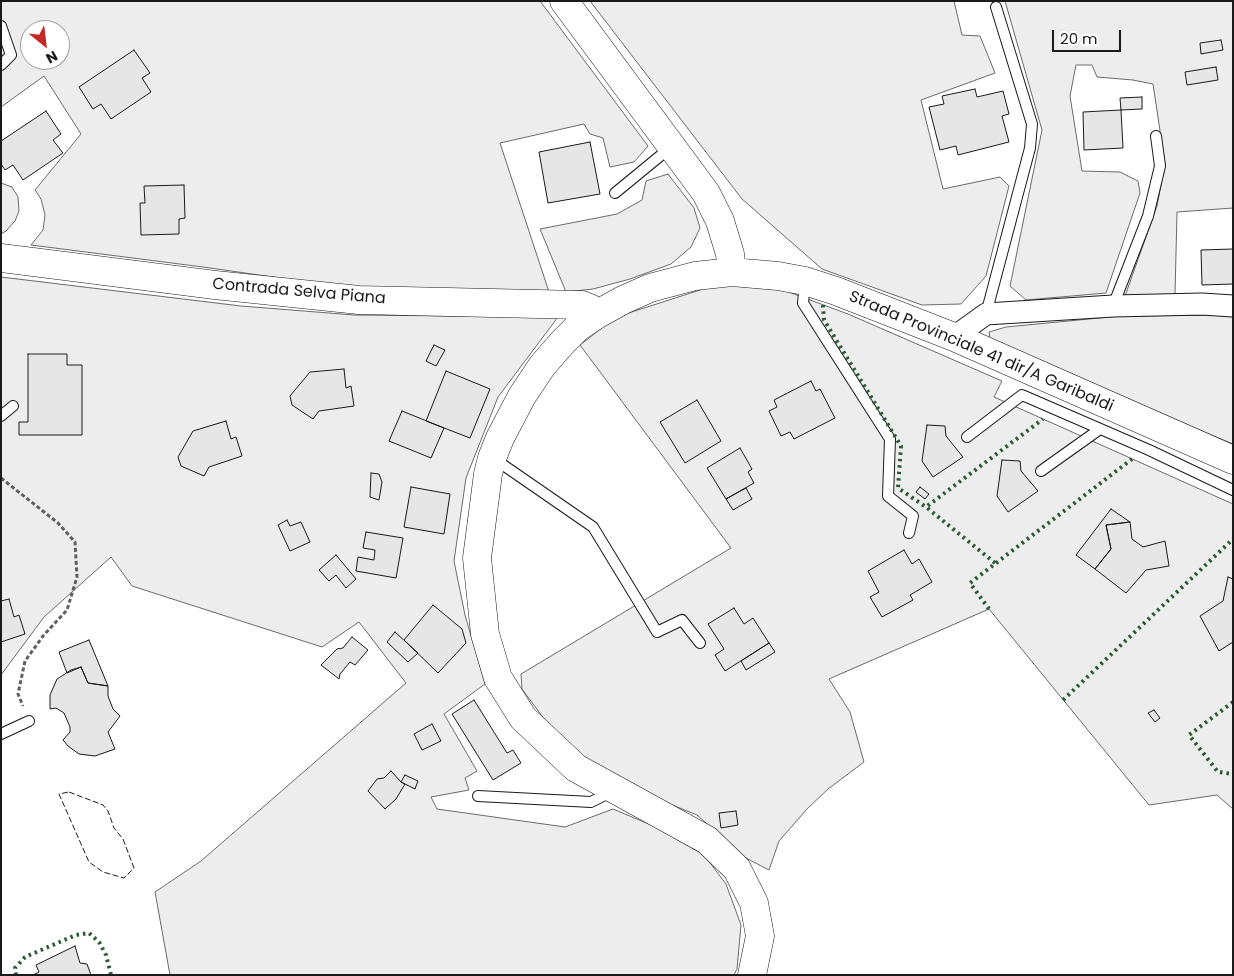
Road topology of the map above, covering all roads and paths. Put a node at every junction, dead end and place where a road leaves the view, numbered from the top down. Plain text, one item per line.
1 (564, 1) edge
2 (996, 7) dead end
3 (1, 26) edge
4 (1, 65) edge
5 (1156, 136) dead end
6 (672, 146) junction
7 (615, 193) dead end
8 (1, 258) edge
9 (732, 272) junction
10 (805, 281) junction
11 (1113, 306) junction
12 (1233, 306) edge
13 (986, 314) junction
14 (596, 315) junction
15 (954, 337) junction
16 (14, 406) dead end
17 (1, 416) edge
18 (1100, 429) junction
19 (967, 437) dead end
20 (1154, 439) junction
21 (492, 458) junction
22 (1233, 460) edge
23 (1042, 471) dead end
24 (1, 478) edge
25 (1233, 490) edge
26 (909, 533) dead end
27 (700, 644) dead end
28 (29, 720) joint
29 (1, 734) edge
30 (616, 789) junction
31 (478, 796) dead end
32 (752, 975) edge

1 - 6 main road
2 - 13 lane
3 - 4 lane
5 - 11 lane
6 - 7 lane
6 - 9 main road
8 - 14 main road, Contrada Selva Piana
9 - 10 main road, Strada Provinciale 41 dir/A Garibaldi
9 - 14 main road, Strada Provinciale 41 dir/A Garibaldi
10 - 15 main road, Strada Provinciale 41 dir/A Garibaldi
10 - 26 lane
11 - 12 street
11 - 13 street
13 - 15 street
14 - 21 main road, Strada Provinciale 41 dir/A Garibaldi
15 - 20 main road, Strada Provinciale 41 dir/A Garibaldi
16 - 17 lane
18 - 19 lane
18 - 20 lane
18 - 23 lane
20 - 22 main road, Strada Provinciale 41 dir/A Garibaldi
20 - 25 lane
21 - 27 lane
21 - 30 main road, Strada Provinciale 41 dir/A Garibaldi
24 - 28 path
28 - 29 lane
30 - 31 lane
30 - 32 main road, Strada Provinciale 41 dir/A Garibaldi

